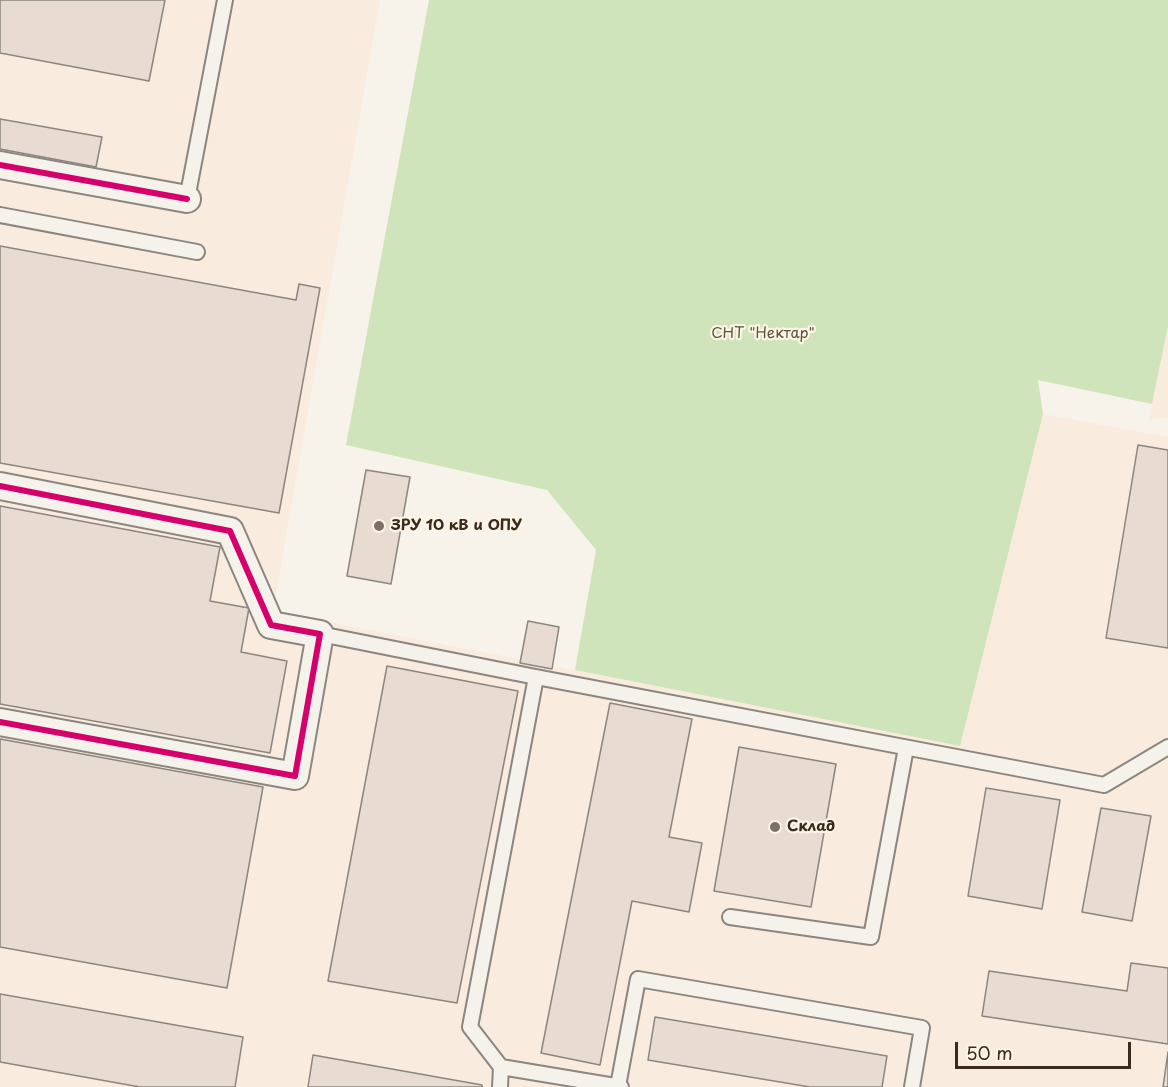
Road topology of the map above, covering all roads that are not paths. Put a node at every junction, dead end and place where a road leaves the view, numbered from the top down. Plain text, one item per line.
1 (225, 0) edge
2 (0, 165) edge
3 (187, 199) joint
4 (0, 215) edge
5 (196, 252) dead end
6 (0, 486) edge
7 (320, 634) junction
8 (536, 677) junction
9 (0, 722) edge
10 (1168, 747) edge
11 (906, 748) junction
12 (729, 916) dead end
13 (501, 1067) junction
14 (500, 1087) edge
15 (619, 1087) edge
16 (912, 1087) edge

1 - 3 lane
2 - 3 street
4 - 5 lane
6 - 7 street
7 - 8 lane
7 - 9 street
8 - 11 lane
8 - 13 lane
10 - 11 lane
11 - 12 lane
13 - 14 lane
13 - 15 lane
15 - 16 lane

